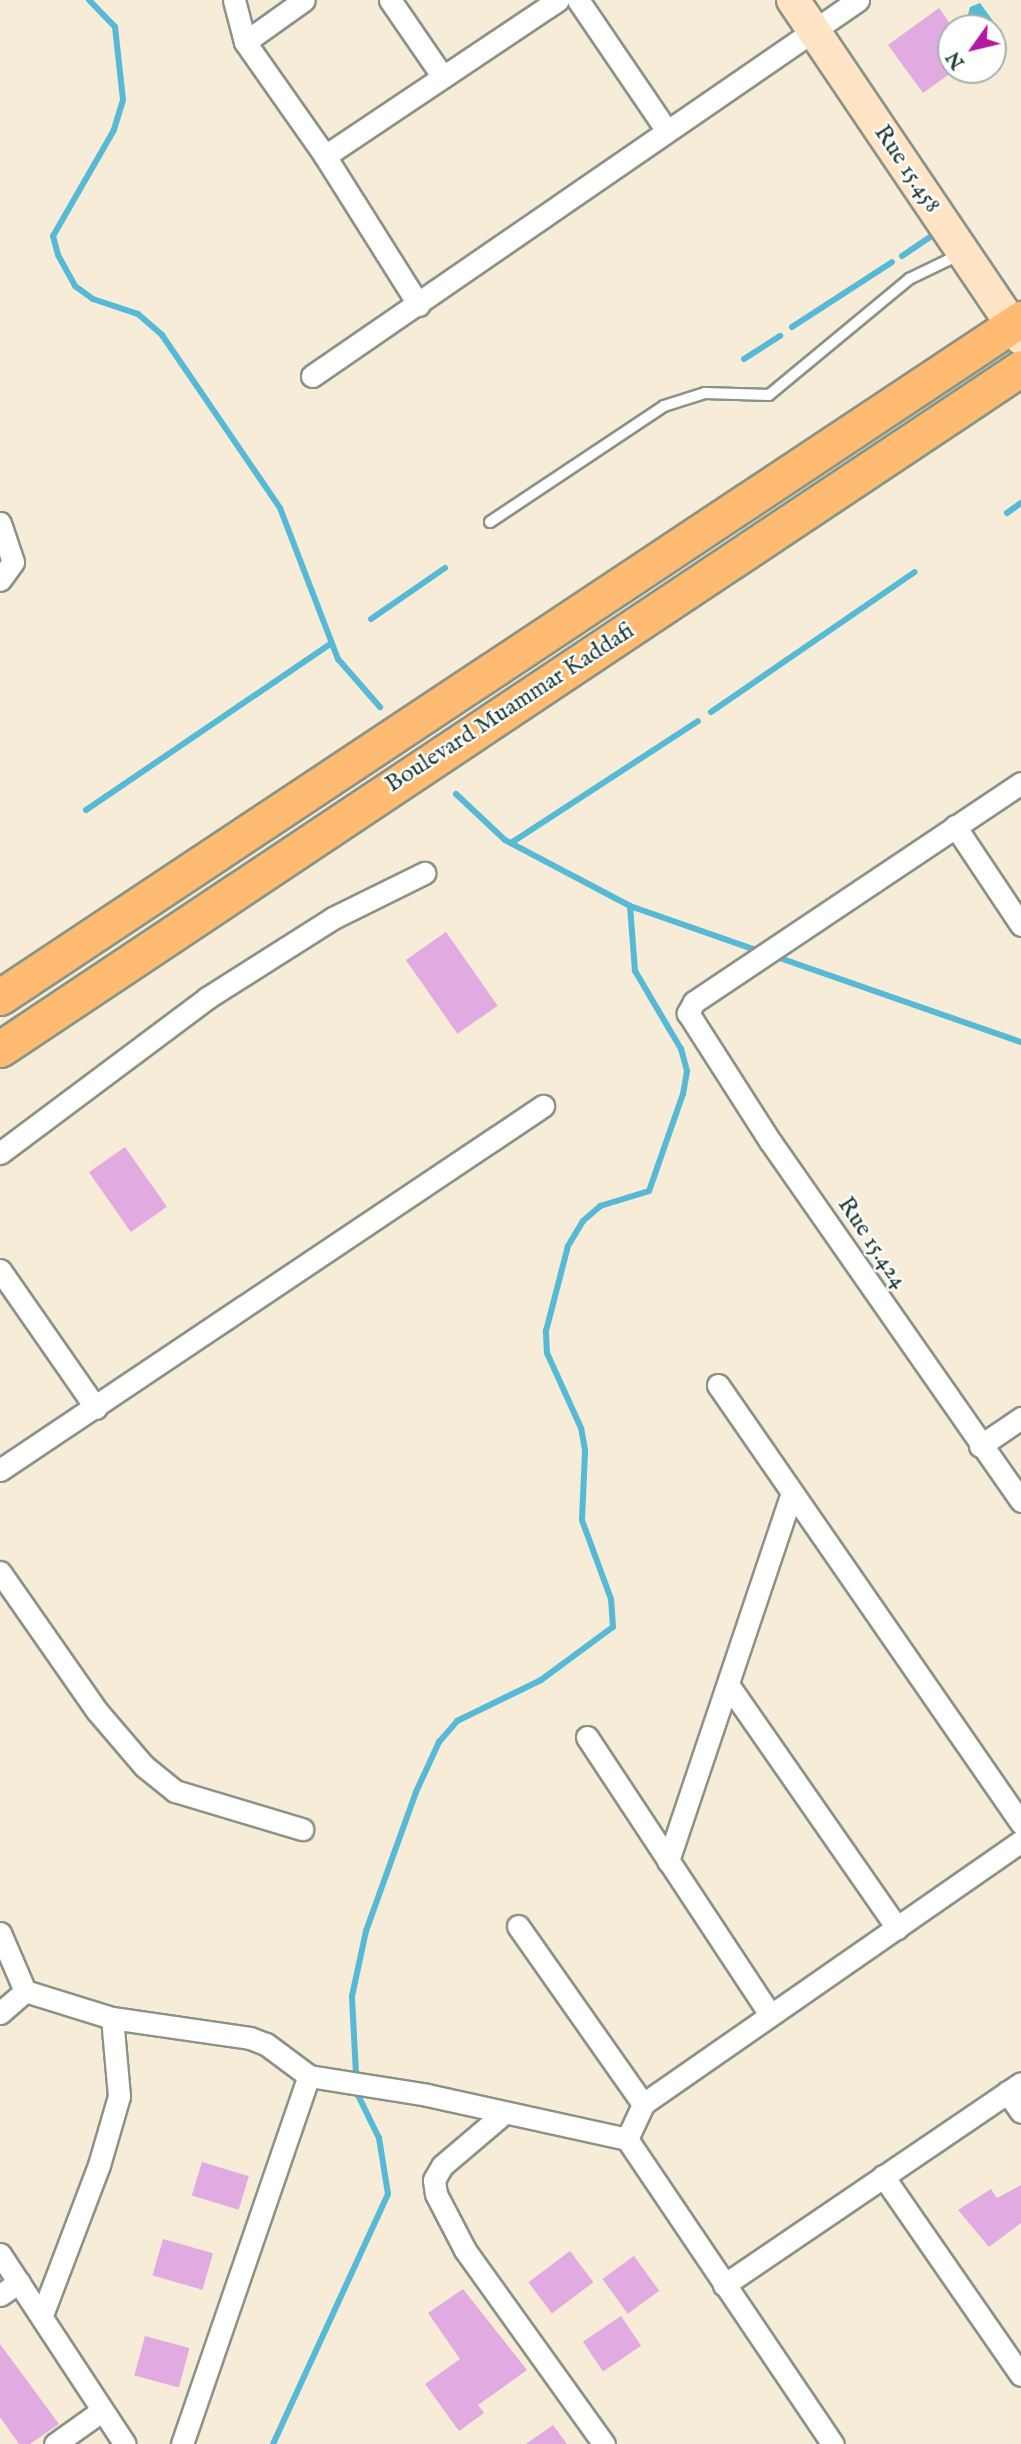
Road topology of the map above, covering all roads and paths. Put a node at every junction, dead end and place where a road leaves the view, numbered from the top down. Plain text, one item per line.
1 (234, 0) edge
2 (304, 0) edge
3 (390, 0) edge
4 (558, 0) edge
5 (578, 0) edge
6 (793, 0) edge
7 (858, 0) edge
8 (814, 30) junction
9 (245, 42) junction
10 (443, 77) junction
11 (667, 131) junction
12 (326, 156) junction
13 (964, 253) junction
14 (419, 305) junction
15 (1018, 328) edge
16 (1021, 368) edge
17 (312, 376) dead end
18 (490, 522) dead end
19 (0, 523) edge
20 (1, 579) edge
21 (1021, 783) edge
22 (955, 826) junction
23 (424, 873) dead end
24 (1021, 925) edge
25 (0, 997) edge
26 (0, 1049) edge
27 (543, 1105) dead end
28 (0, 1153) edge
29 (0, 1270) edge
30 (718, 1385) dead end
31 (96, 1408) junction
32 (1021, 1418) edge
33 (980, 1446) junction
34 (0, 1470) edge
35 (791, 1496) junction
36 (1021, 1501) edge
37 (0, 1572) edge
38 (729, 1686) junction
39 (587, 1737) dead end
40 (1021, 1823) edge
41 (302, 1829) dead end
42 (1021, 1841) edge
43 (668, 1861) junction
44 (518, 1926) dead end
45 (897, 1928) junction
46 (0, 1933) edge
47 (25, 1992) junction
48 (0, 2013) edge
49 (770, 2015) junction
50 (112, 2018) junction
51 (309, 2076) junction
52 (1014, 2087) edge
53 (643, 2104) junction
54 (1021, 2112) edge
55 (503, 2114) junction
56 (627, 2139) junction
57 (883, 2176) junction
58 (0, 2254) edge
59 (19, 2282) junction
60 (724, 2285) junction
61 (0, 2295) edge
62 (42, 2315) junction
63 (1021, 2375) edge
64 (100, 2412) junction
65 (55, 2444) edge
66 (125, 2444) edge
67 (182, 2444) edge
68 (604, 2444) edge
69 (833, 2444) edge

1 - 9 street
2 - 9 street
3 - 10 street
4 - 10 street
5 - 11 street
6 - 8 main road, Rue 15.458
7 - 8 street
8 - 11 street
8 - 13 main road, Rue 15.458
9 - 12 street
10 - 12 street
11 - 14 street
12 - 14 street
13 - 15 main road, Rue 15.458
13 - 18 lane
14 - 17 street
15 - 25 main road, Boulevard Muammar Kaddafi
16 - 26 main road, Boulevard Muammar Kaddafi
19 - 20 street
21 - 22 street
22 - 24 street
22 - 33 street, Rue 15.424
23 - 28 street
27 - 31 street
29 - 31 street
30 - 35 street
31 - 34 street
32 - 33 street
33 - 36 street, Rue 15.424
35 - 38 street
35 - 40 street
37 - 41 street
38 - 43 street
38 - 45 street
39 - 43 street
42 - 45 street
43 - 49 street
44 - 53 street
45 - 49 street
46 - 47 street
47 - 48 street
47 - 50 street
49 - 53 street
50 - 51 street
50 - 62 street
51 - 55 street
51 - 67 street
52 - 54 street
52 - 57 street
53 - 56 street
55 - 56 street
55 - 68 street
56 - 60 street
57 - 60 street
57 - 63 street
58 - 59 street
59 - 61 street
59 - 62 street
60 - 69 street
62 - 64 street
64 - 65 street
64 - 66 street

